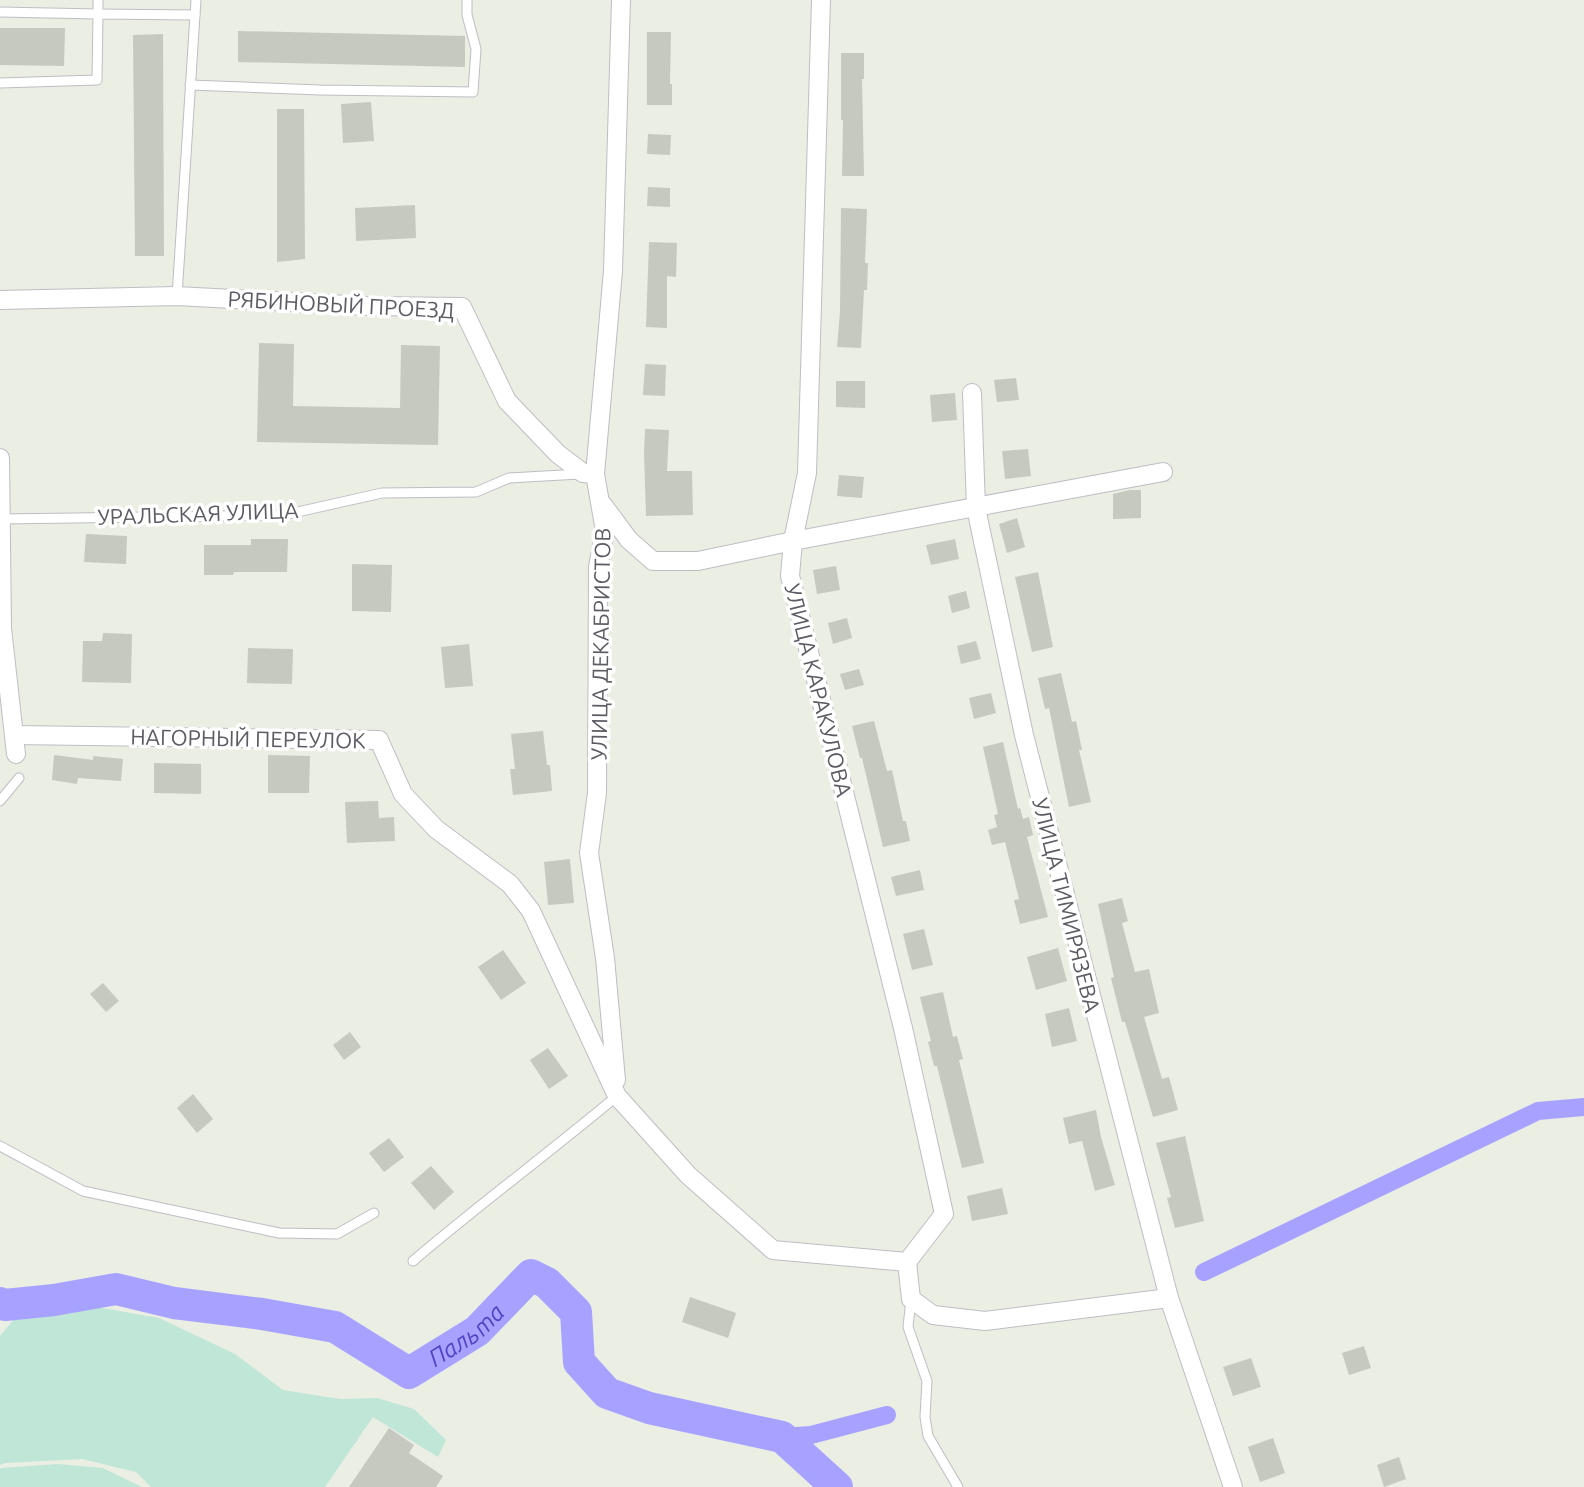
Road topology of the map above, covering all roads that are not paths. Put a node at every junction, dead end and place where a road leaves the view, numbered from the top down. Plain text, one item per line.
1 (98, 0) edge
2 (196, 0) edge
3 (467, 0) edge
4 (621, 0) edge
5 (821, 0) edge
6 (0, 12) edge
7 (98, 14) junction
8 (195, 15) junction
9 (0, 83) edge
10 (190, 85) junction
11 (177, 296) junction
12 (0, 300) edge
13 (972, 393) dead end
14 (0, 458) edge
15 (1163, 472) dead end
16 (589, 474) junction
17 (601, 503) junction
18 (976, 508) junction
19 (1, 519) edge
20 (793, 541) junction
21 (1, 582) edge
22 (19, 778) dead end
23 (0, 801) edge
24 (617, 1096) junction
25 (0, 1146) edge
26 (374, 1213) dead end
27 (413, 1261) dead end
28 (907, 1262) junction
29 (1169, 1298) junction
30 (911, 1299) junction
31 (958, 1487) edge
32 (1233, 1487) edge

1 - 7 lane
2 - 8 lane
3 - 10 lane
4 - 16 street, УЛИЦА ДЕКАБРИСТОВ
5 - 20 street, УЛИЦА КАРАКУЛОВА
6 - 7 lane
7 - 8 lane
7 - 9 lane
8 - 10 lane
10 - 11 lane
11 - 12 street, РЯБИНОВЫЙ ПРОЕЗД
11 - 16 street, РЯБИНОВЫЙ ПРОЕЗД
13 - 18 street, УЛИЦА ТИМИРЯЗЕВА
14 - 19 street
15 - 18 street
16 - 17 street, УЛИЦА ДЕКАБРИСТОВ
16 - 19 lane, УРАЛЬСКАЯ УЛИЦА
17 - 20 street
17 - 24 street, УЛИЦА ДЕКАБРИСТОВ
18 - 20 street
18 - 29 street, УЛИЦА ТИМИРЯЗЕВА
19 - 21 street
20 - 28 street, УЛИЦА КАРАКУЛОВА
21 - 24 street, НАГОРНЫЙ ПЕРЕУЛОК
22 - 23 lane
24 - 27 lane
24 - 28 street
25 - 26 lane
28 - 30 street
29 - 30 street
29 - 32 street, УЛИЦА ТИМИРЯЗЕВА
30 - 31 lane

